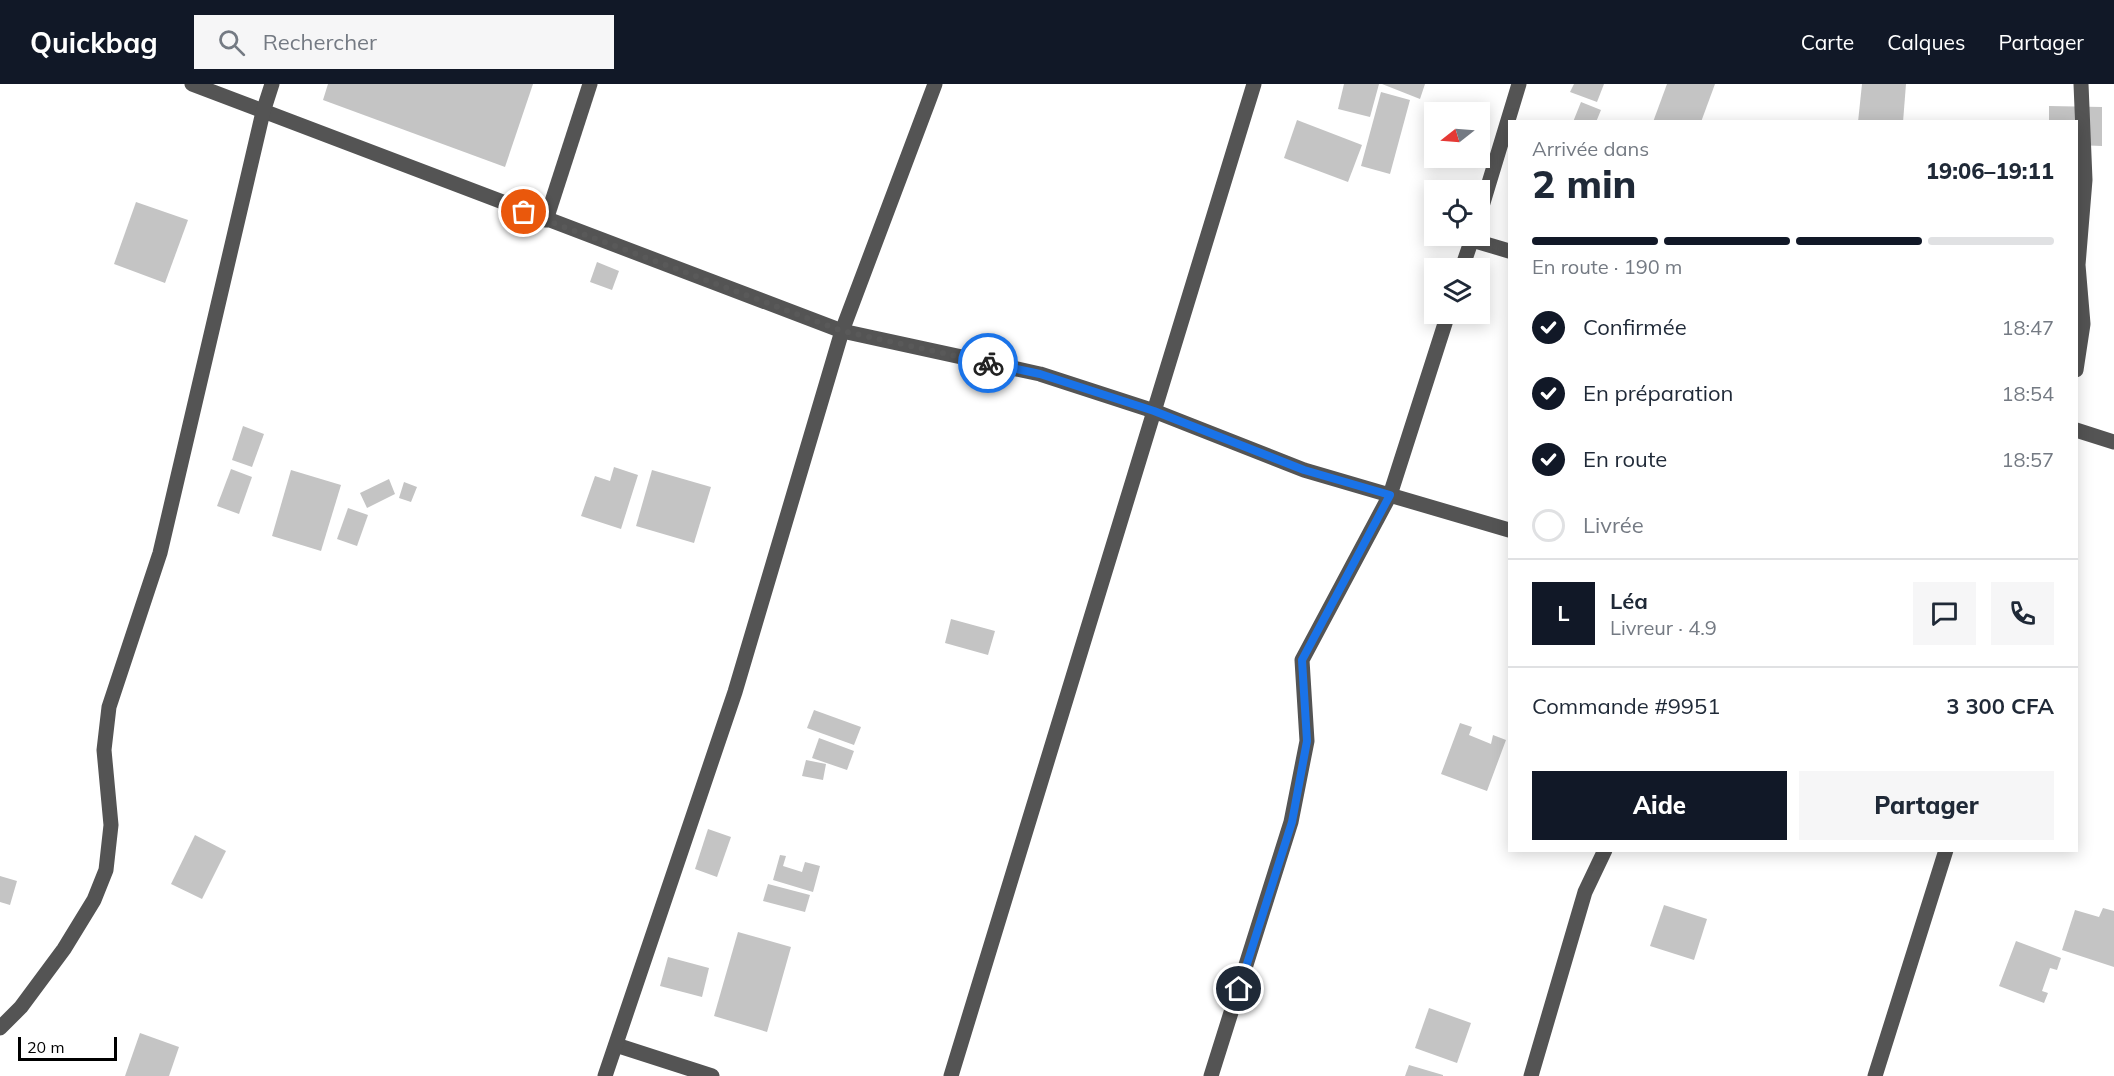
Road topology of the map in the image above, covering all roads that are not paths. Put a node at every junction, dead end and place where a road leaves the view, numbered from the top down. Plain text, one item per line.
1 (192, 84) edge
2 (272, 84) edge
3 (590, 84) edge
4 (935, 84) edge
5 (1254, 84) edge
6 (1519, 84) edge
7 (2081, 84) edge
8 (263, 112) junction
9 (1508, 120) edge
10 (1508, 120) edge
11 (1490, 180) edge
12 (546, 220) junction
13 (1490, 244) edge
14 (1508, 251) edge
15 (2078, 265) edge
16 (2078, 265) edge
17 (1445, 324) edge
18 (842, 331) junction
19 (2078, 358) edge
20 (1154, 411) junction
21 (2078, 431) edge
22 (2114, 442) edge
23 (1390, 495) junction
24 (1508, 530) edge
25 (1604, 852) edge
26 (1945, 852) edge
27 (0, 1028) edge
28 (616, 1045) junction
29 (605, 1076) edge
30 (712, 1076) edge
31 (951, 1076) edge
32 (1211, 1076) edge
33 (1531, 1076) edge
34 (1875, 1076) edge

1 - 8 street
2 - 8 street
3 - 12 street
4 - 18 street
5 - 20 street
6 - 10 street
7 - 15 street
8 - 12 street
8 - 27 street
9 - 11 street
12 - 18 street
13 - 14 street
16 - 19 street
17 - 23 street
18 - 20 street
18 - 28 street
20 - 23 street
20 - 31 street
21 - 22 street
23 - 24 street
23 - 32 street
25 - 33 street
26 - 34 street
28 - 29 street
28 - 30 street

